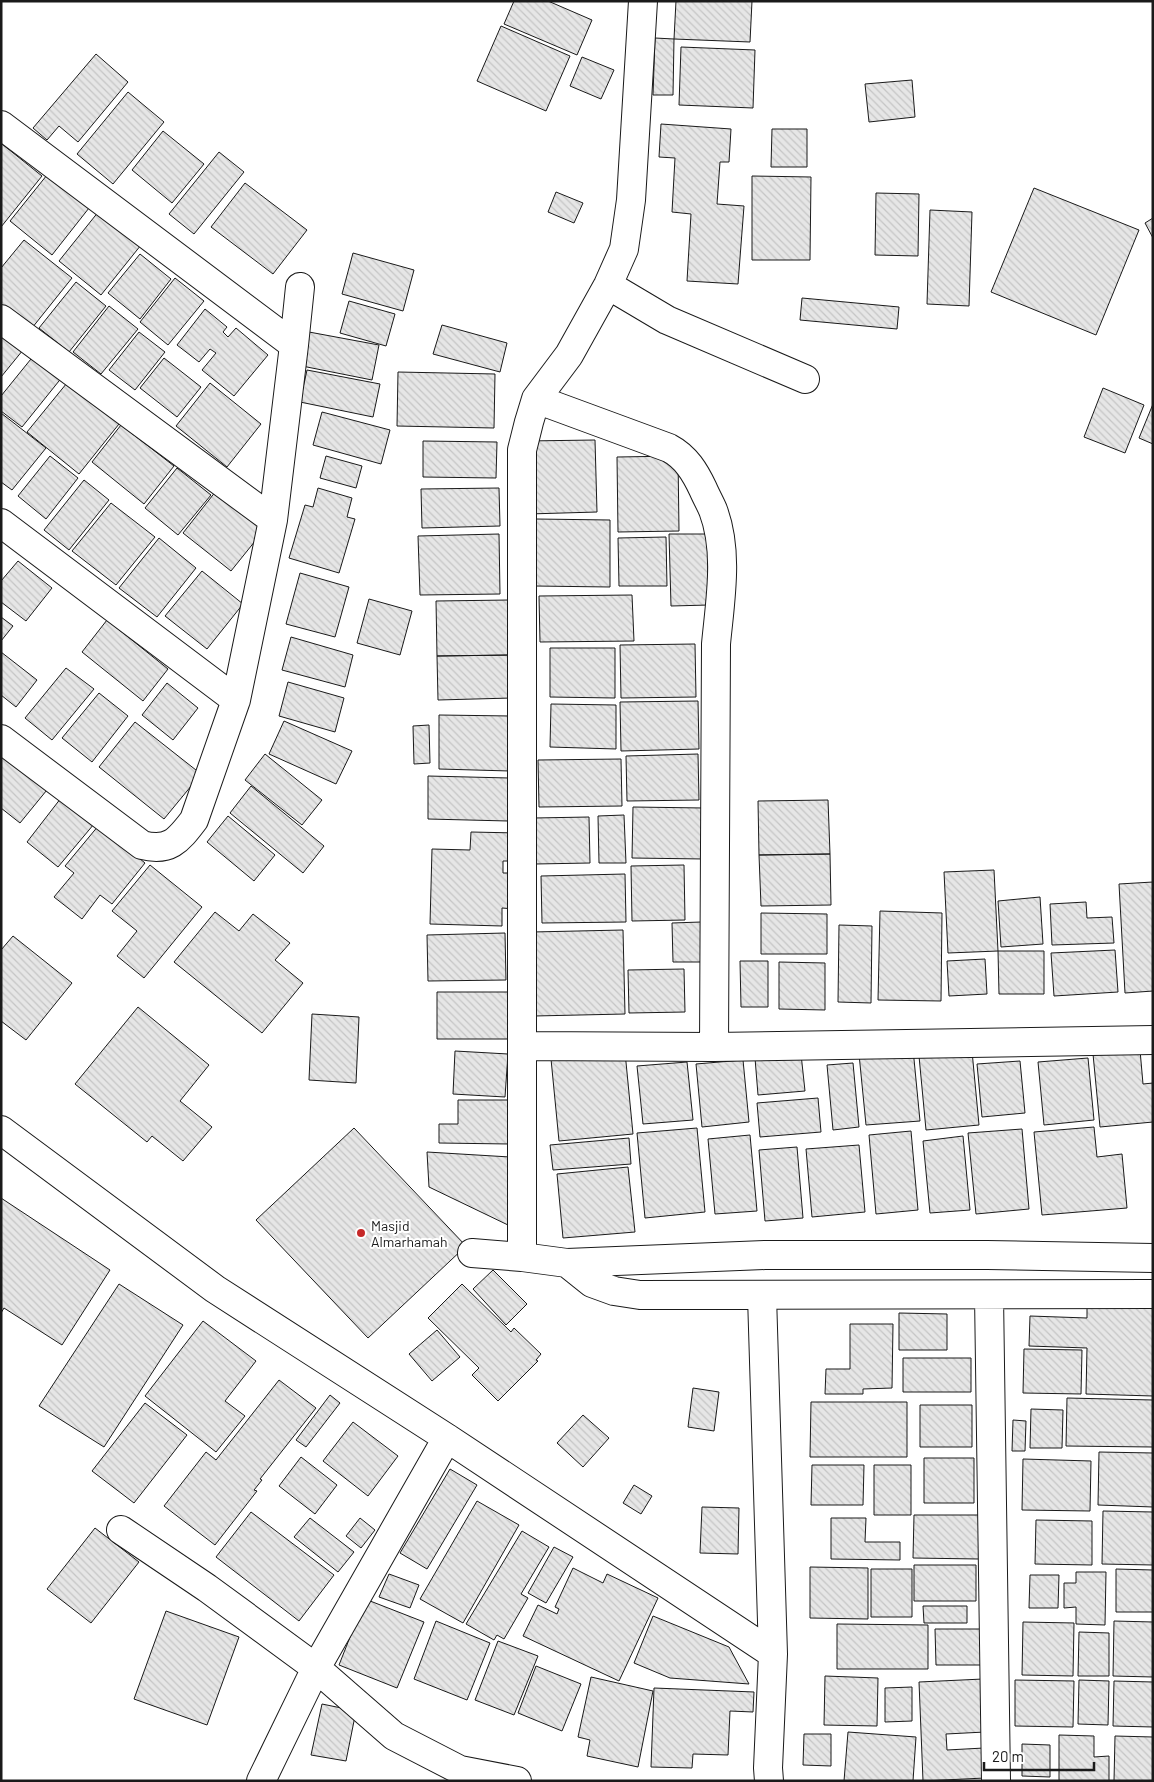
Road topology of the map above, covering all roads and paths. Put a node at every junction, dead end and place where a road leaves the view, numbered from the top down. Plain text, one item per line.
1 (643, 1) edge
2 (1, 125) edge
3 (608, 285) junction
4 (300, 287) dead end
5 (1, 319) edge
6 (294, 345) junction
7 (805, 379) dead end
8 (536, 399) junction
9 (274, 520) junction
10 (1, 523) edge
11 (236, 700) junction
12 (1, 739) edge
13 (1153, 1040) edge
14 (523, 1046) junction
15 (714, 1046) junction
16 (1, 1130) edge
17 (472, 1253) dead end
18 (522, 1258) junction
19 (1153, 1258) edge
20 (567, 1263) junction
21 (1153, 1294) edge
22 (989, 1295) junction
23 (762, 1296) junction
24 (447, 1438) junction
25 (121, 1530) dead end
26 (773, 1654) junction
27 (316, 1668) junction
28 (261, 1781) edge
29 (517, 1781) edge
30 (769, 1781) edge
31 (996, 1781) edge

1 - 3 street
2 - 6 street
3 - 7 street
3 - 8 street
4 - 6 street
5 - 9 street
6 - 9 street
8 - 14 street
8 - 15 street
9 - 11 street
10 - 11 street
11 - 12 street
13 - 15 street
14 - 15 street
14 - 18 street
16 - 24 street
17 - 18 street
18 - 20 street
19 - 20 street
20 - 23 street
21 - 22 street
22 - 23 street
22 - 31 street
23 - 26 street
24 - 26 street
24 - 27 street
25 - 27 street
26 - 30 street
27 - 28 street
27 - 29 street

